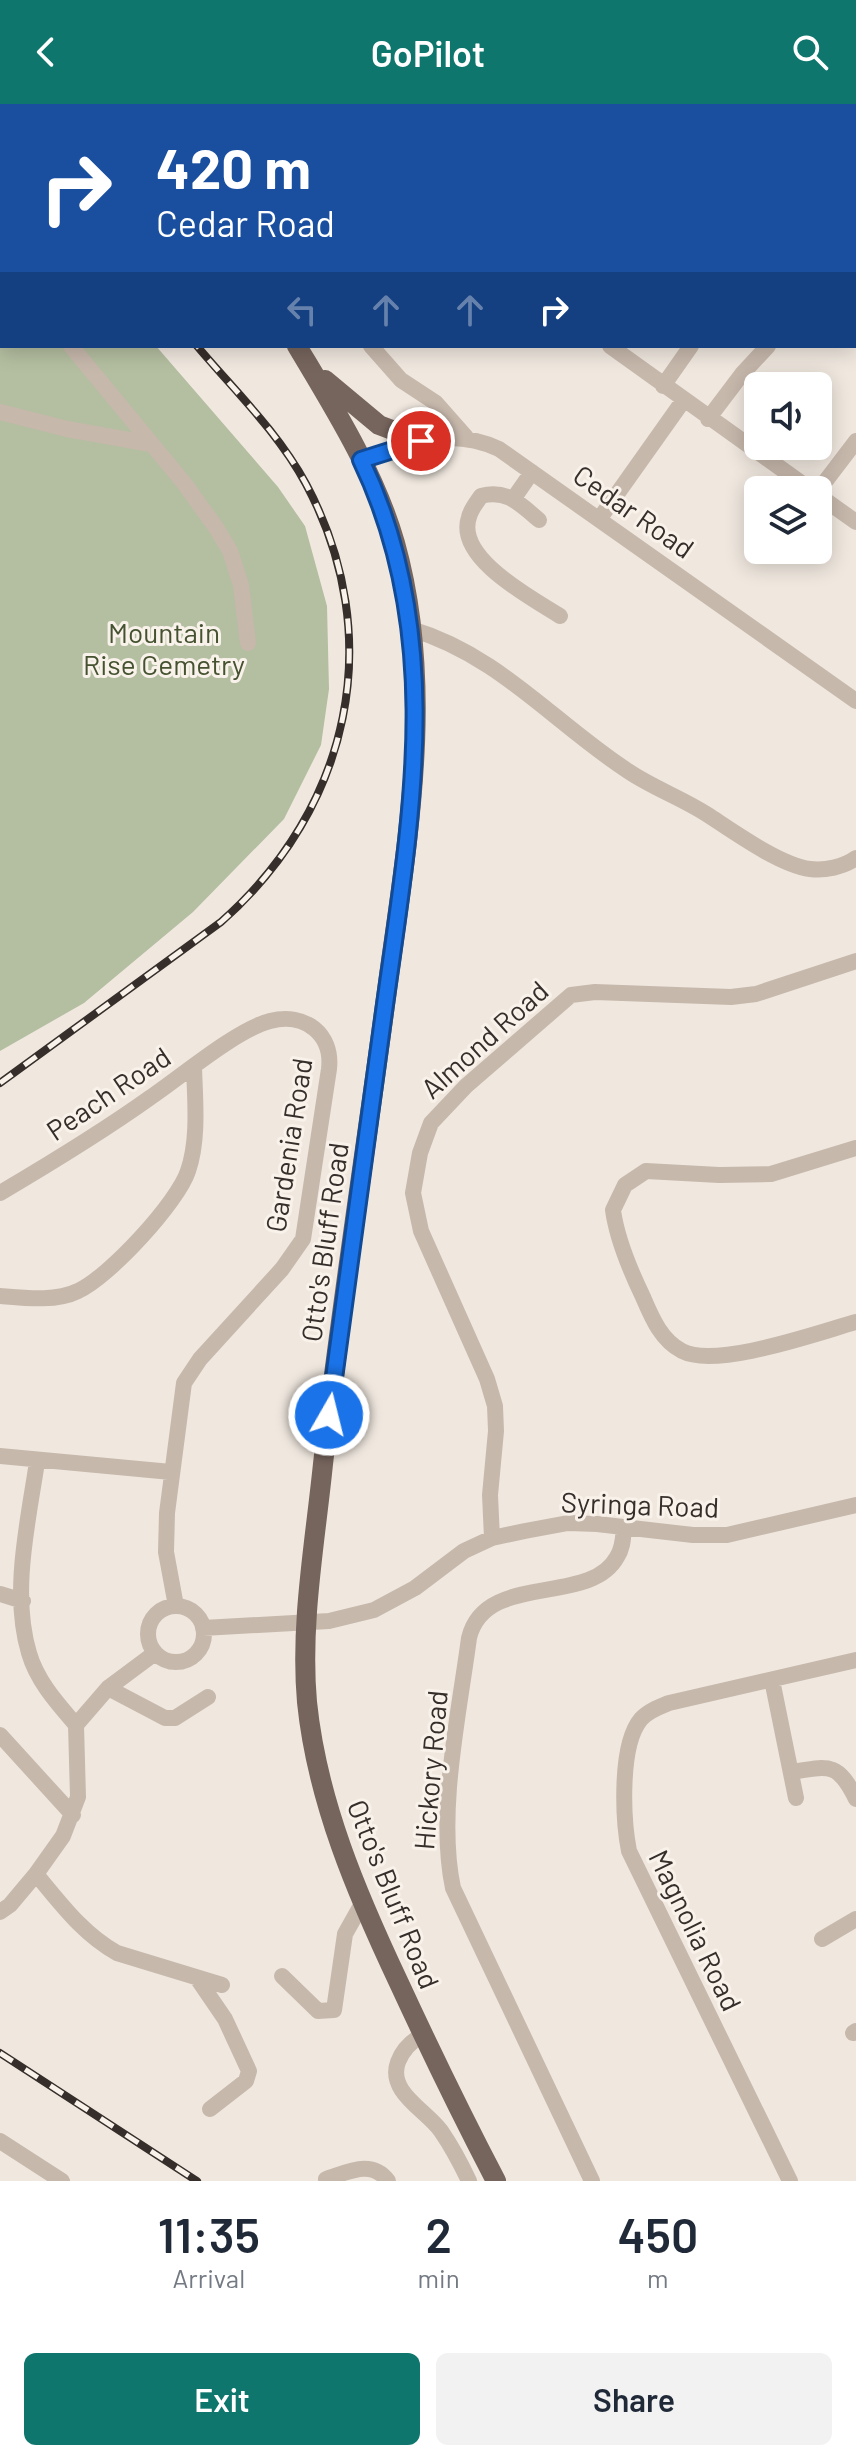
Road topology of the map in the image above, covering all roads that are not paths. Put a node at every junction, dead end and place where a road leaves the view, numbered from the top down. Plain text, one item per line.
1 (73, 348) edge
2 (373, 348) edge
3 (613, 348) edge
4 (690, 348) edge
5 (766, 348) edge
6 (302, 355) edge
7 (663, 386) junction
8 (683, 401) junction
9 (0, 412) edge
10 (708, 419) junction
11 (466, 437) junction
12 (421, 441) junction
13 (856, 441) edge
14 (151, 444) junction
15 (361, 460) junction
16 (532, 472) junction
17 (791, 476) edge
18 (830, 476) edge
19 (514, 498) junction
20 (832, 504) edge
21 (600, 518) junction
22 (539, 520) dead end
23 (856, 522) edge
24 (560, 616) dead end
25 (411, 629) junction
26 (248, 643) dead end
27 (856, 701) edge
28 (856, 858) edge
29 (856, 961) edge
30 (194, 1067) junction
31 (856, 1148) edge
32 (0, 1193) edge
33 (0, 1296) edge
34 (856, 1322) edge
35 (0, 1456) edge
36 (37, 1462) junction
37 (171, 1472) junction
38 (856, 1505) edge
39 (624, 1528) junction
40 (492, 1538) junction
41 (0, 1594) edge
42 (23, 1601) junction
43 (176, 1606) junction
44 (307, 1622) junction
45 (203, 1628) junction
46 (155, 1653) junction
47 (856, 1660) edge
48 (772, 1680) junction
49 (108, 1688) junction
50 (208, 1697) dead end
51 (76, 1725) junction
52 (0, 1735) edge
53 (792, 1772) junction
54 (796, 1798) dead end
55 (856, 1799) edge
56 (73, 1815) junction
57 (36, 1874) junction
58 (363, 1902) junction
59 (0, 1912) edge
60 (856, 1919) edge
61 (822, 1939) dead end
62 (282, 1976) dead end
63 (197, 1978) junction
64 (222, 1985) dead end
65 (423, 2035) junction
66 (210, 2109) dead end
67 (0, 2141) edge
68 (326, 2179) edge
69 (62, 2181) edge
70 (388, 2181) edge
71 (469, 2181) edge
72 (496, 2181) edge
73 (592, 2181) edge
74 (790, 2181) edge

1 - 14 street
2 - 11 street
3 - 7 street
4 - 7 street
5 - 10 street
6 - 12 main road
6 - 15 main road, Otto's Bluff Road
7 - 8 street
8 - 10 street
8 - 21 street
9 - 14 street
10 - 17 street
11 - 12 street, Cedar Road
11 - 16 street, Cedar Road
12 - 15 street, Cedar Road
13 - 18 street
14 - 26 street
15 - 25 main road, Otto's Bluff Road
16 - 19 street
16 - 21 street, Cedar Road
19 - 22 street
19 - 24 street
20 - 23 street
21 - 27 street, Cedar Road
25 - 28 street
25 - 44 main road, Otto's Bluff Road
29 - 40 street, Almond Road
30 - 32 street, Peach Road
30 - 33 street, Peach Road
30 - 37 street, Gardenia Road
31 - 34 street
35 - 36 street
36 - 37 street
36 - 42 street
37 - 43 street, Gardenia Road
38 - 39 street, Syringa Road
39 - 40 street, Syringa Road
39 - 73 street, Hickory Road
40 - 44 street, Syringa Road
41 - 42 street
42 - 51 street
43 - 45 street
43 - 46 street
44 - 45 street, Syringa Road
44 - 58 main road, Otto's Bluff Road
45 - 46 street
46 - 49 street
47 - 48 street, Magnolia Road
48 - 53 street
48 - 74 street, Magnolia Road
49 - 50 street
49 - 51 street
51 - 56 street
52 - 56 street
53 - 54 street
53 - 55 street
56 - 57 street
57 - 59 street
57 - 63 street
58 - 62 street
58 - 65 main road, Otto's Bluff Road
60 - 61 street
63 - 64 street
63 - 66 street
65 - 71 street
65 - 72 main road, Otto's Bluff Road
67 - 69 street
68 - 70 street

